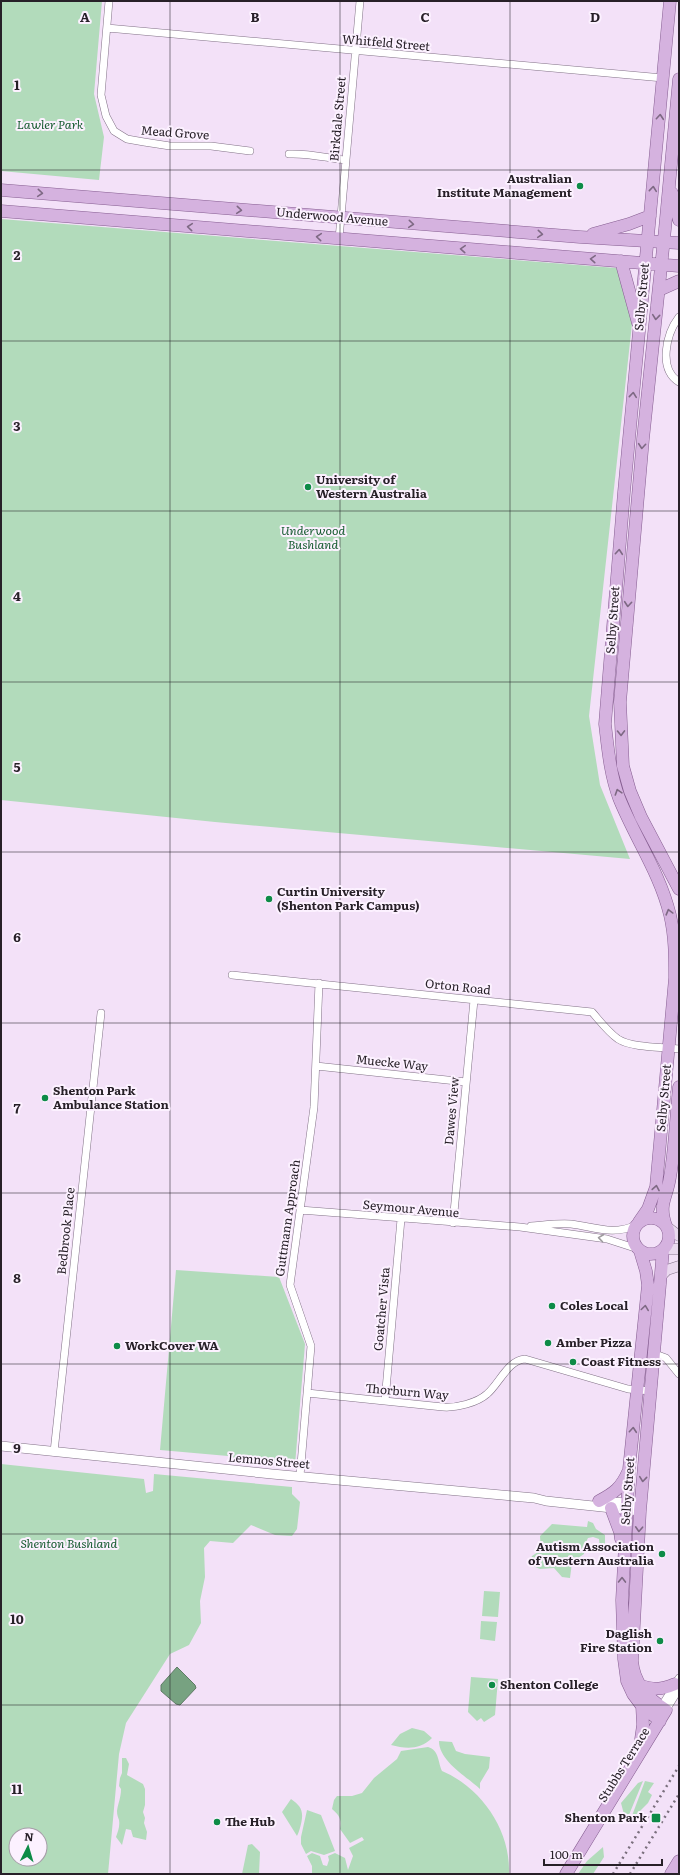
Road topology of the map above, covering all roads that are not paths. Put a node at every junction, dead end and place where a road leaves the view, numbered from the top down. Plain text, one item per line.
1 (109, 1) edge
2 (360, 1) edge
3 (670, 1) edge
4 (107, 28) junction
5 (355, 51) junction
6 (663, 78) junction
7 (679, 79) edge
8 (250, 151) dead end
9 (289, 154) dead end
10 (346, 160) junction
11 (670, 184) junction
12 (1, 190) edge
13 (1, 211) edge
14 (650, 216) junction
15 (341, 218) junction
16 (679, 220) edge
17 (580, 237) junction
18 (339, 239) junction
19 (647, 242) junction
20 (664, 243) junction
21 (679, 243) edge
22 (621, 261) junction
23 (645, 263) junction
24 (662, 264) junction
25 (679, 266) edge
26 (679, 281) edge
27 (659, 290) junction
28 (679, 317) edge
29 (640, 328) junction
30 (679, 382) edge
31 (631, 416) junction
32 (645, 416) junction
33 (617, 571) junction
34 (631, 572) junction
35 (679, 889) edge
36 (676, 931) edge
37 (232, 974) dead end
38 (319, 983) junction
39 (474, 1000) junction
40 (101, 1014) dead end
41 (674, 1048) edge
42 (316, 1066) junction
43 (466, 1082) junction
44 (679, 1088) edge
45 (300, 1210) junction
46 (401, 1219) junction
47 (453, 1223) junction
48 (638, 1224) junction
49 (666, 1226) junction
50 (520, 1227) junction
51 (679, 1236) edge
52 (679, 1249) edge
53 (639, 1250) junction
54 (663, 1250) junction
55 (679, 1266) edge
56 (661, 1276) junction
57 (654, 1354) junction
58 (679, 1374) edge
59 (637, 1390) junction
60 (651, 1391) junction
61 (307, 1393) junction
62 (385, 1402) junction
63 (1, 1446) edge
64 (54, 1452) junction
65 (630, 1469) junction
66 (300, 1476) junction
67 (534, 1498) junction
68 (599, 1501) junction
69 (628, 1506) junction
70 (640, 1507) junction
71 (611, 1508) junction
72 (623, 1560) junction
73 (678, 1684) edge
74 (639, 1685) junction
75 (642, 1706) junction
76 (660, 1713) junction
77 (641, 1739) junction
78 (559, 1874) edge
79 (566, 1874) edge

1 - 4 street, Mead Grove
2 - 5 street, Birkdale Street
3 - 6 main road, Selby Street
4 - 5 street, Whitfeld Street
4 - 8 street, Mead Grove
5 - 6 street, Whitfeld Street
5 - 10 street, Birkdale Street
14 -> 6 main road, Selby Street
7 - 11 main road, Selby Street
9 - 10 street
10 - 15 street, Birkdale Street
11 - 16 main road
11 - 20 main road, Selby Street
12 -> 15 main road, Underwood Avenue
18 -> 13 main road, Underwood Avenue
14 - 17 main road
14 - 19 main road, Selby Street
15 -> 17 main road, Underwood Avenue
15 - 18 street, Birkdale Street
17 - 19 main road, Underwood Avenue
22 -> 18 main road, Underwood Avenue
19 - 20 main road, Underwood Avenue
19 - 23 main road, Selby Street
20 - 21 main road, Underwood Avenue
20 - 24 main road, Selby Street
22 - 23 main road, Underwood Avenue
22 - 29 main road
23 - 24 main road, Underwood Avenue
23 - 29 main road, Selby Street
24 - 25 main road, Underwood Avenue
24 - 27 main road, Selby Street
26 - 27 main road
27 -> 32 main road, Selby Street
28 - 30 street
31 -> 29 main road, Selby Street
31 - 32 main road
33 -> 31 main road, Selby Street
32 -> 34 main road, Selby Street
33 - 34 main road
36 -> 33 main road, Selby Street
34 -> 35 main road, Selby Street
36 - 41 main road, Selby Street
37 - 38 street, Orton Road
38 - 39 street, Orton Road
38 - 42 street, Guttmann Approach
39 - 41 street, Orton Road
39 - 43 street, Dawes View
40 - 64 street, Bedbrook Place
48 -> 41 main road, Selby Street
42 - 43 street, Muecke Way
42 - 45 street, Guttmann Approach
43 - 47 street, Dawes View
44 - 49 main road, Selby Street
45 - 46 street, Seymour Avenue
45 - 61 street, Guttmann Approach
46 - 47 street, Seymour Avenue
46 - 62 street, Goatcher Vista
47 - 50 street, Seymour Avenue
48 - 49 main road
48 - 50 street, Seymour Avenue
48 - 53 main road
49 - 51 main road
49 - 54 main road
53 -> 50 street, Seymour Avenue
52 - 54 main road
53 - 54 main road
59 -> 53 main road, Selby Street
54 - 56 main road, Selby Street
55 - 56 main road
56 - 57 main road, Selby Street
57 - 58 street
57 - 60 main road, Selby Street
59 - 60 street, Thorburn Way
59 - 62 street, Thorburn Way
65 -> 59 main road, Selby Street
60 -> 70 main road, Selby Street
61 - 62 street, Thorburn Way
61 - 66 street, Guttmann Approach
63 - 64 street, Lemnos Street
64 - 66 street, Lemnos Street
65 - 68 main road
65 - 69 main road, Selby Street
66 - 67 street, Lemnos Street
67 - 68 street, Lemnos Street
67 - 71 street, Lemnos Street
68 - 69 street, Lemnos Street
69 - 70 street, Lemnos Street
69 - 71 street, Lemnos Street
69 - 72 main road, Selby Street
70 -> 74 main road, Selby Street
71 - 72 main road
75 -> 72 main road, Selby Street
73 - 74 main road
73 - 76 street, Stubbs Terrace
74 - 76 main road, Selby Street
75 - 76 main road, Selby Street
75 - 77 main road
76 - 77 main road, Stubbs Terrace
76 - 79 main road, Stubbs Terrace
77 - 78 main road, Stubbs Terrace

